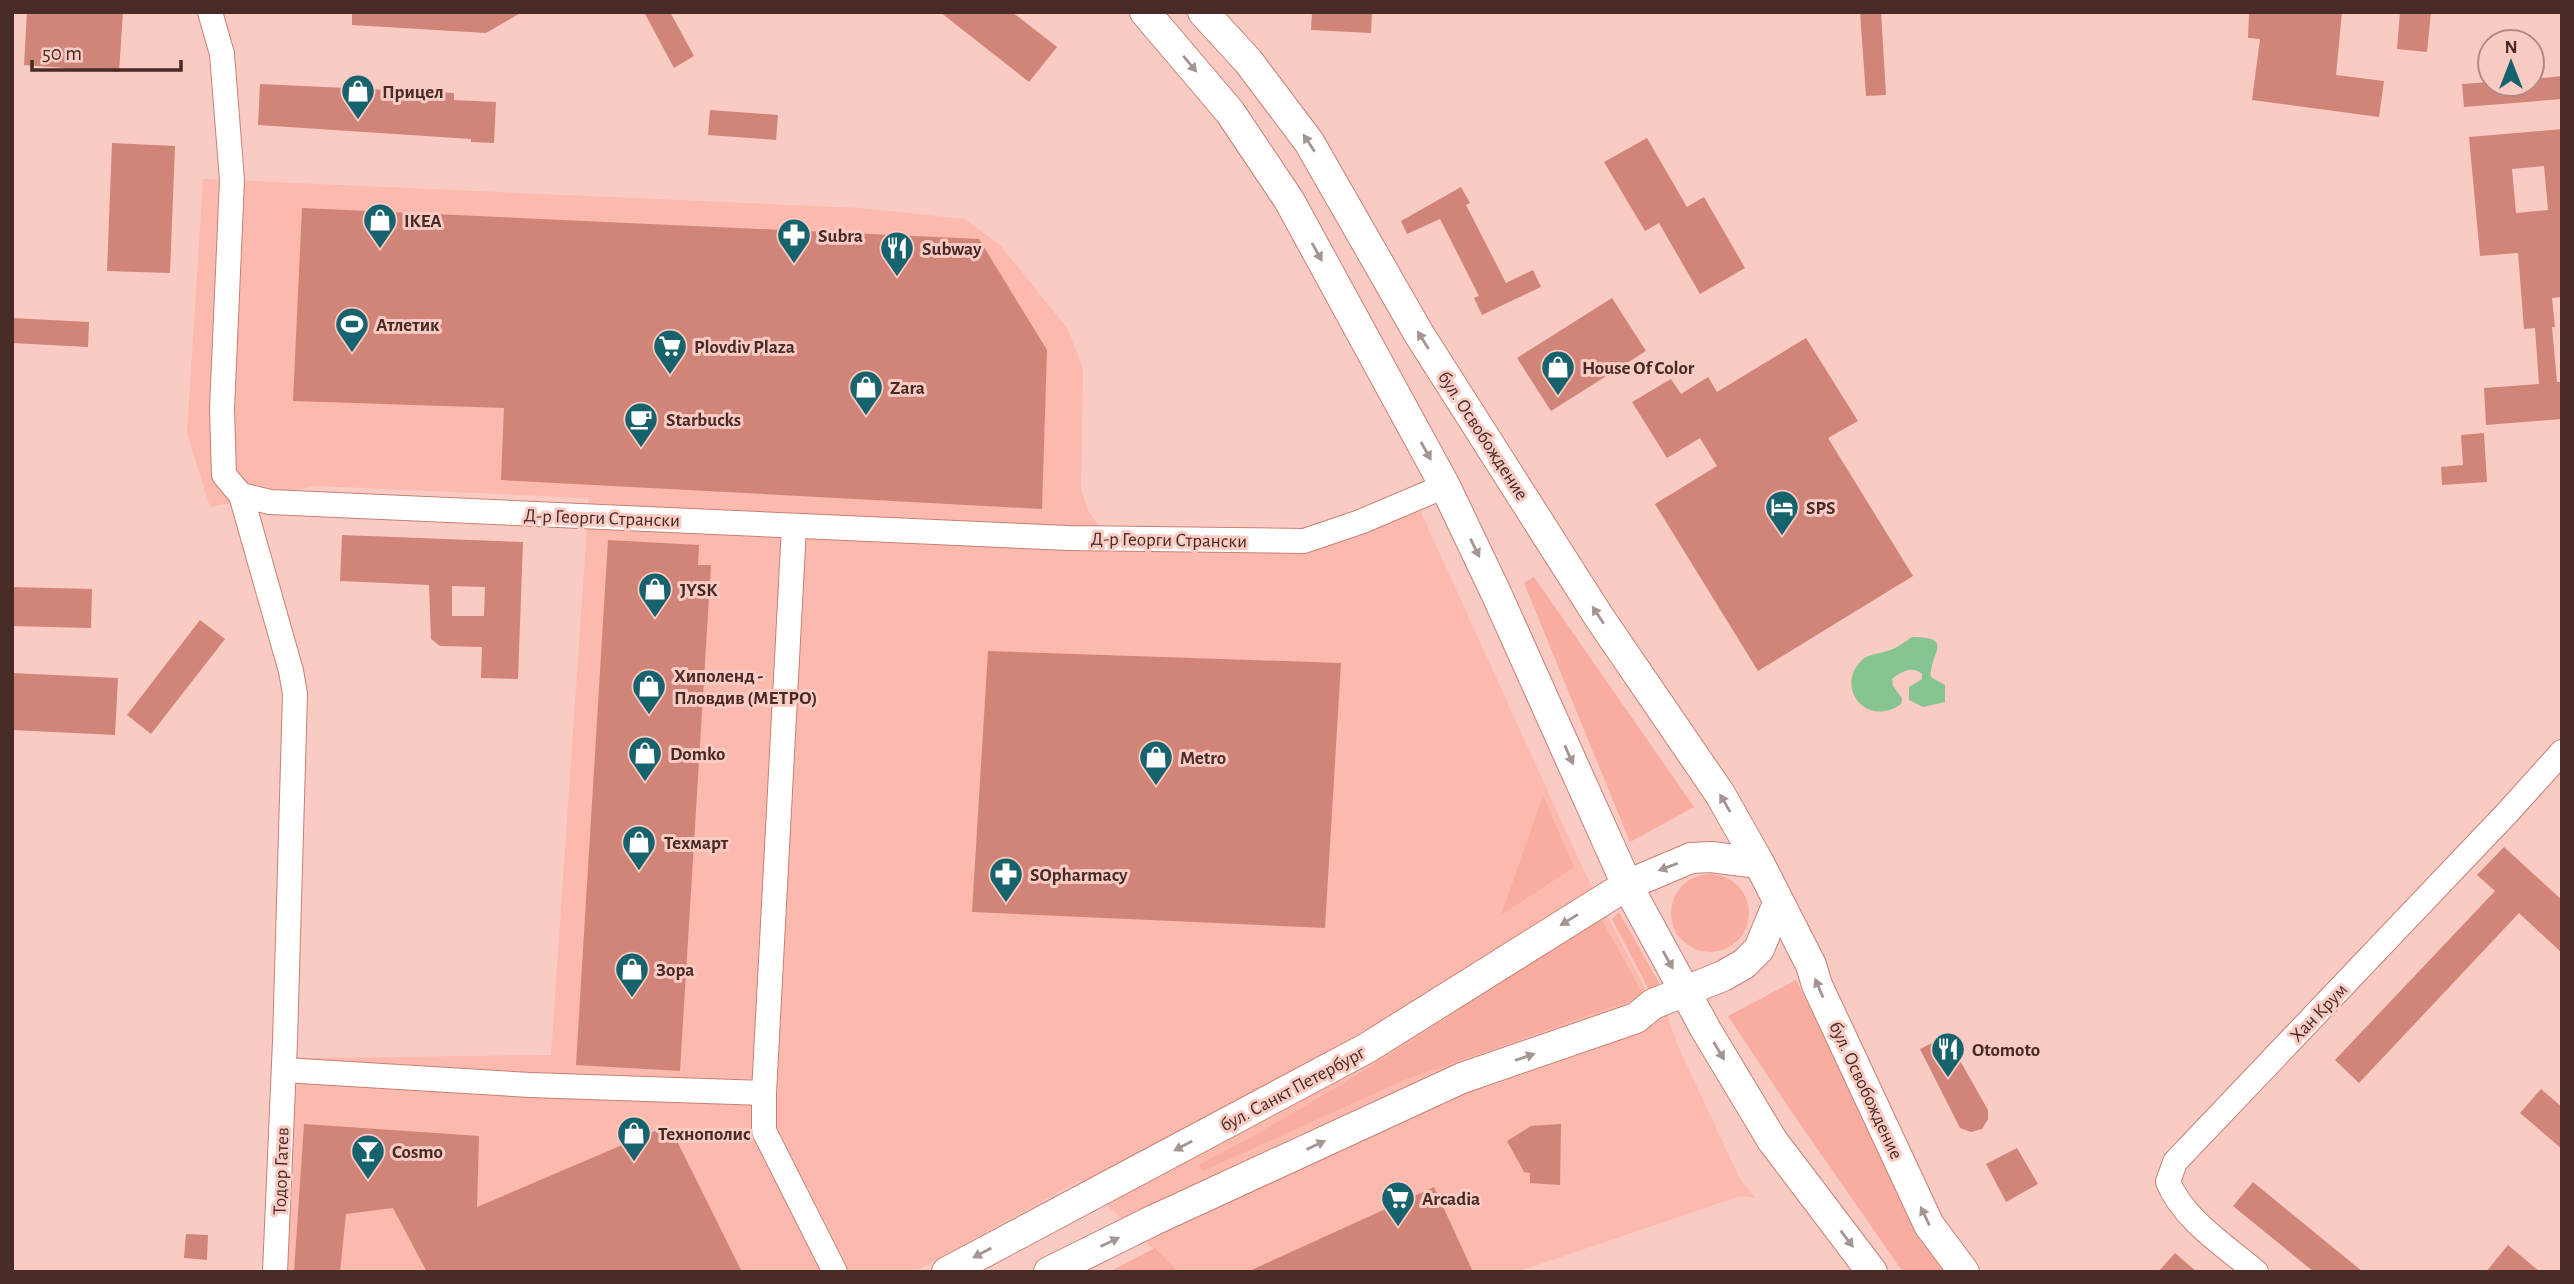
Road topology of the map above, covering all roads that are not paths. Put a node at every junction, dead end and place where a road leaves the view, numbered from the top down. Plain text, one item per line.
1 (211, 12) edge
2 (1145, 12) edge
3 (1203, 12) edge
4 (1445, 486) junction
5 (241, 495) junction
6 (793, 527) junction
7 (2562, 752) edge
8 (1759, 863) junction
9 (1627, 885) junction
10 (1778, 903) junction
11 (1686, 992) junction
12 (284, 1070) junction
13 (764, 1093) junction
14 (275, 1272) edge
15 (835, 1272) edge
16 (947, 1272) edge
17 (1049, 1272) edge
18 (1872, 1272) edge
19 (1964, 1272) edge
20 (2256, 1272) edge

1 - 5 street
2 -> 4 main road
8 -> 3 main road, бул. Освобождение
4 - 6 street, Д-р Георги Странски
4 -> 9 main road
5 - 6 street, Д-р Георги Странски
5 - 12 street, Тодор Гатев
6 - 13 street
7 - 20 street, Хан Крум
8 -> 9 main road, бул. Санкт Петербург
8 - 10 main road, бул. Освобождение
9 -> 11 main road
9 -> 16 main road, бул. Санкт Петербург
10 - 11 main road
19 -> 10 main road, бул. Освобождение
17 -> 11 main road
11 -> 18 main road
12 - 13 street
12 - 14 street, Тодор Гатев
13 - 15 street

